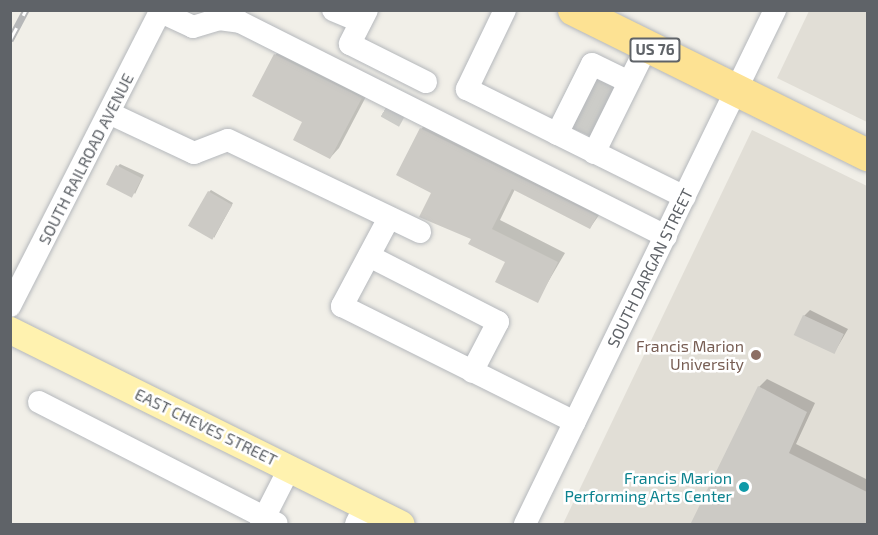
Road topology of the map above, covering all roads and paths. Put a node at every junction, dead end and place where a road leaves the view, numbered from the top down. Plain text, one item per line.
1 (333, 10) edge
2 (505, 10) edge
3 (574, 10) edge
4 (775, 10) edge
5 (161, 11) edge
6 (364, 16) edge
7 (647, 46) junction
8 (426, 82) dead end
9 (737, 90) junction
10 (391, 106) junction
11 (611, 110) junction
12 (109, 113) junction
13 (428, 116) junction
14 (557, 134) junction
15 (594, 153) junction
16 (867, 155) edge
17 (685, 197) junction
18 (389, 218) junction
19 (420, 232) dead end
20 (666, 236) junction
21 (369, 256) junction
22 (10, 306) edge
23 (10, 330) edge
24 (472, 372) junction
25 (39, 402) dead end
26 (575, 422) junction
27 (289, 469) junction
28 (360, 515) edge
29 (267, 522) edge
30 (401, 525) edge
31 (525, 525) edge

1 - 6 street
2 - 14 street
3 - 7 highway, US 76
4 - 9 street, SOUTH DARGAN STREET
5 - 10 street
5 - 12 street, SOUTH RAILROAD AVENUE
6 - 8 street
7 - 9 highway, US 76
7 - 11 street
9 - 16 highway, US 76
9 - 17 street, SOUTH DARGAN STREET
10 - 13 street
10 - 13 street
11 - 14 street
11 - 15 street
12 - 18 street
12 - 22 street, SOUTH RAILROAD AVENUE
13 - 20 street
14 - 15 street
15 - 17 street
17 - 20 street, SOUTH DARGAN STREET
18 - 19 street
18 - 21 street
20 - 26 street, SOUTH DARGAN STREET
21 - 24 street
21 - 24 street
23 - 27 main road, EAST CHEVES STREET
24 - 26 street
25 - 29 street
26 - 31 street, SOUTH DARGAN STREET
27 - 28 main road, EAST CHEVES STREET
27 - 29 street
28 - 30 main road, EAST CHEVES STREET

